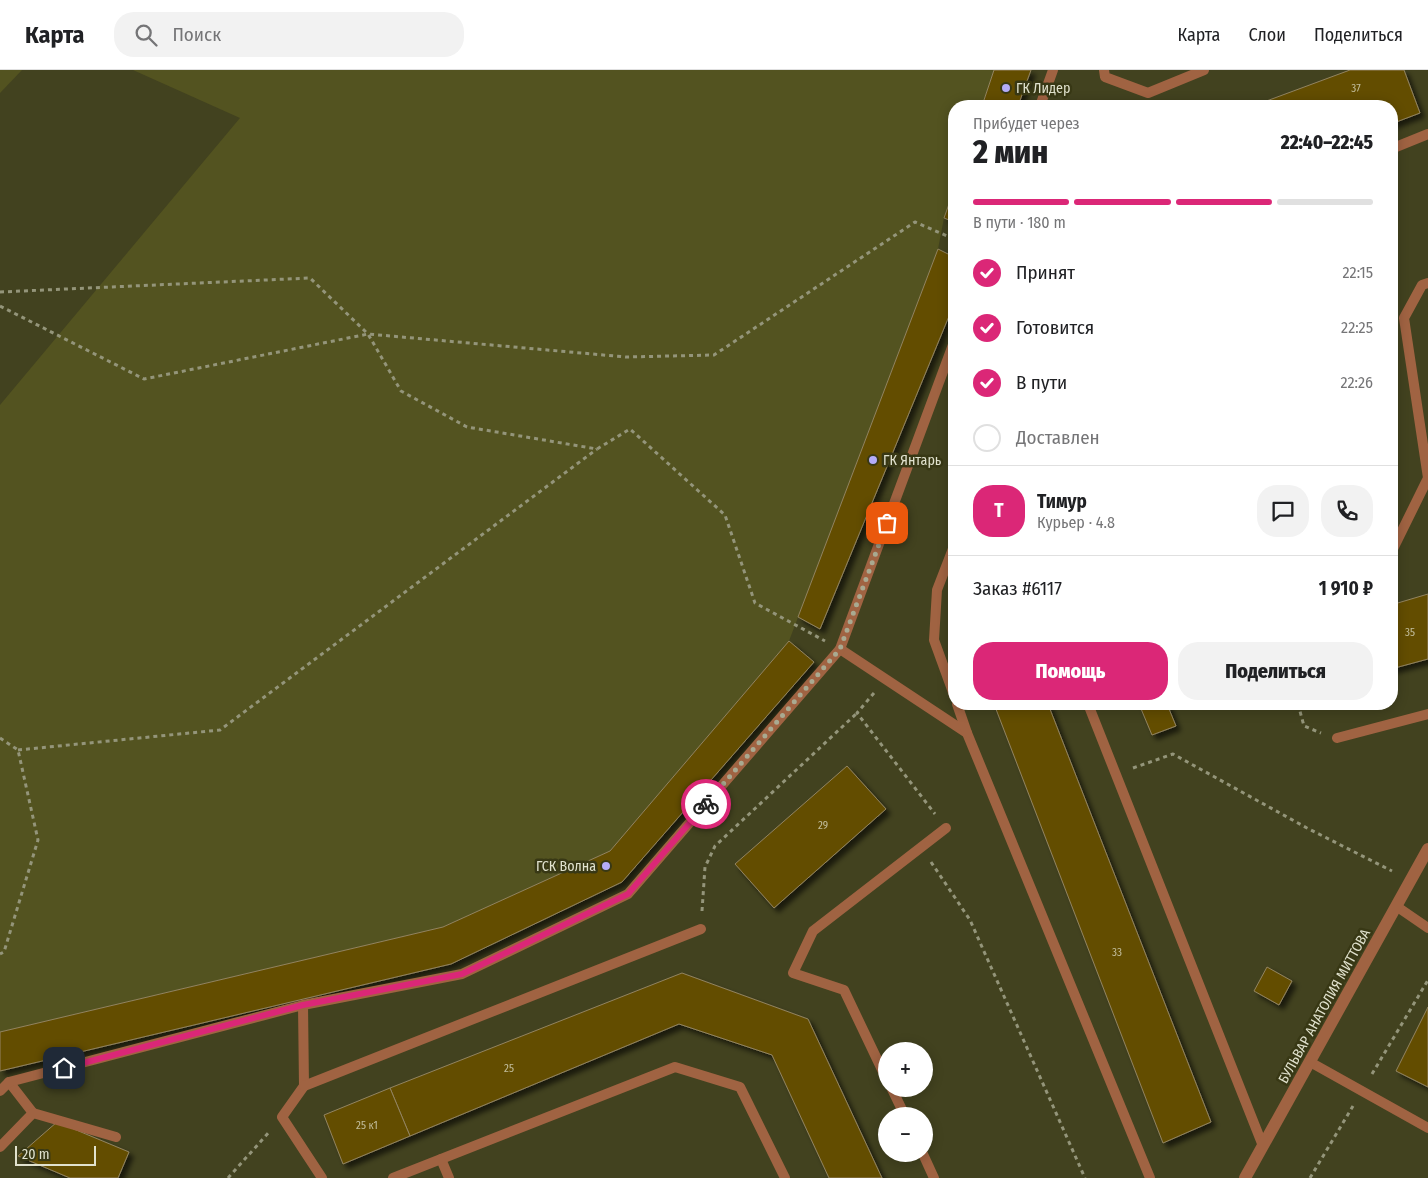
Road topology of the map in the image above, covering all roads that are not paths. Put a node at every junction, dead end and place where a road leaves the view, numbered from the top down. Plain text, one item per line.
1 (1053, 70) edge
2 (1104, 70) edge
3 (1204, 70) edge
4 (1042, 100) edge
5 (1428, 134) edge
6 (1398, 146) edge
7 (1428, 283) edge
8 (948, 358) edge
9 (1398, 539) edge
10 (948, 562) edge
11 (840, 649) junction
12 (948, 678) edge
13 (959, 710) edge
14 (1090, 710) edge
15 (1428, 714) edge
16 (967, 733) junction
17 (1337, 738) road end
18 (946, 828) road end
19 (1428, 849) edge
20 (1396, 906) junction
21 (1428, 928) edge
22 (701, 929) road end
23 (303, 1005) junction
24 (878, 1061) edge
25 (1310, 1062) junction
26 (9, 1082) junction
27 (304, 1086) junction
28 (0, 1091) edge
29 (33, 1113) junction
30 (1428, 1128) edge
31 (116, 1138) dead end
32 (1263, 1146) junction
33 (0, 1147) edge
34 (441, 1159) junction
35 (927, 1162) edge
36 (322, 1178) edge
37 (393, 1178) edge
38 (449, 1178) edge
39 (785, 1178) edge
40 (934, 1178) edge
41 (1150, 1178) edge
42 (1246, 1178) edge

1 - 4 lane
2 - 3 lane
5 - 6 lane
7 - 9 lane
8 - 11 lane
10 - 12 lane
11 - 16 lane
11 - 23 lane
13 - 16 lane
14 - 32 lane
15 - 17 lane
16 - 41 lane
18 - 24 lane
19 - 20 street, БУЛЬВАР АНАТОЛИЯ МИТТОВА
20 - 21 lane
20 - 25 street, БУЛЬВАР АНАТОЛИЯ МИТТОВА
22 - 27 lane
23 - 26 lane
23 - 27 lane
25 - 30 lane
25 - 32 street, БУЛЬВАР АНАТОЛИЯ МИТТОВА
26 - 28 lane
26 - 29 lane
27 - 36 lane
29 - 31 lane
29 - 33 lane
32 - 42 street, БУЛЬВАР АНАТОЛИЯ МИТТОВА
34 - 37 lane
34 - 38 lane
34 - 39 lane
35 - 40 lane

